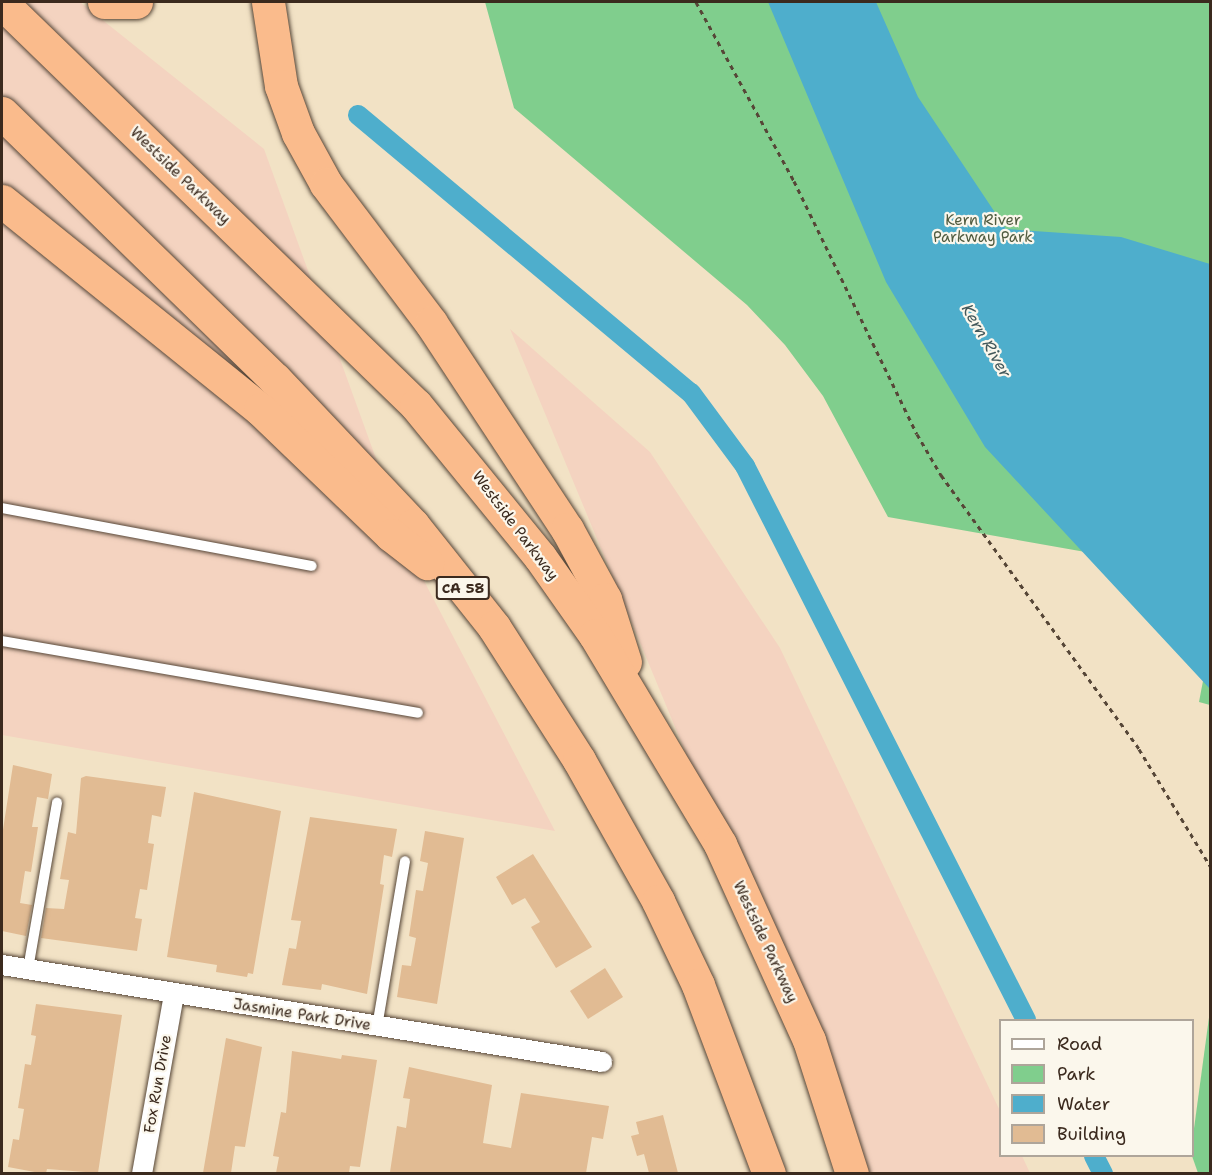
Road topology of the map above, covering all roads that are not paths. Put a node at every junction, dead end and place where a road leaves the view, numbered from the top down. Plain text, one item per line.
1 (104, 2) edge
2 (136, 2) edge
3 (268, 2) edge
4 (2, 3) edge
5 (2, 113) edge
6 (2, 201) edge
7 (2, 508) edge
8 (312, 566) dead end
9 (494, 627) junction
10 (2, 641) edge
11 (418, 713) dead end
12 (642, 715) junction
13 (57, 803) dead end
14 (405, 861) dead end
15 (2, 965) edge
16 (28, 969) junction
17 (174, 995) junction
18 (376, 1027) junction
19 (602, 1062) dead end
20 (142, 1173) edge
21 (769, 1173) edge
22 (852, 1173) edge

1 - 2 highway
3 - 12 highway
4 - 12 highway, Westside Parkway
5 - 9 highway, CA 58
6 - 9 highway
7 - 8 lane
9 - 21 highway, CA 58
10 - 11 lane
12 - 22 highway, Westside Parkway
13 - 16 lane
14 - 18 lane
15 - 16 street, Jasmine Park Drive
16 - 17 street, Jasmine Park Drive
17 - 18 street, Jasmine Park Drive
17 - 20 street, Fox Run Drive
18 - 19 street, Jasmine Park Drive

